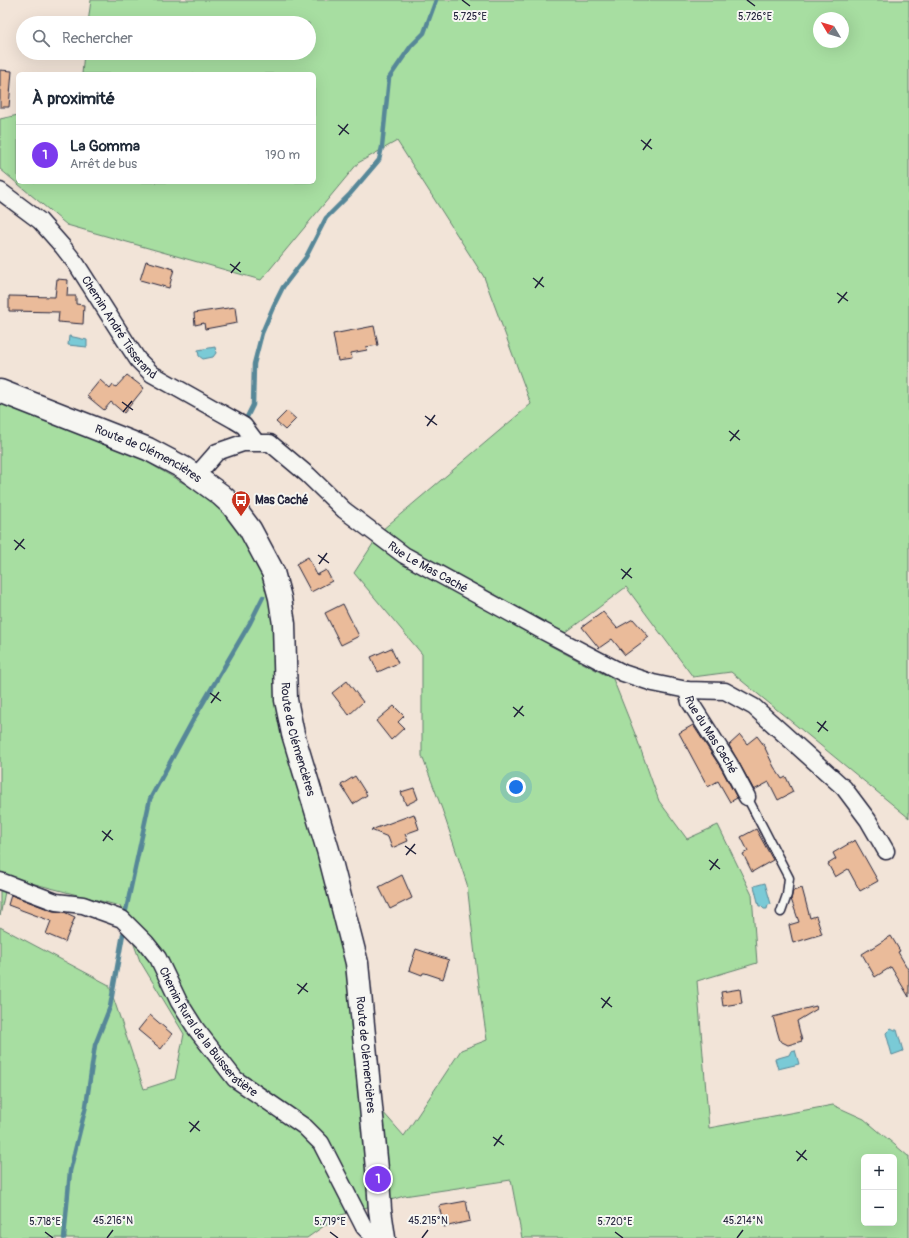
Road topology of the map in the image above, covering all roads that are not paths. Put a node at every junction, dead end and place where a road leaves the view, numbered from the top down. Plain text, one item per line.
1 (0, 191) edge
2 (0, 391) edge
3 (256, 442) junction
4 (196, 476) junction
5 (687, 690) junction
6 (746, 797) joint
7 (886, 851) dead end
8 (0, 881) edge
9 (781, 912) dead end
10 (376, 1238) edge
11 (384, 1238) edge

1 - 3 street, Chemin André Tisserand
2 - 4 street, Route de Clémencières
3 - 4 street, Rue Le Mas Caché
3 - 5 street, Rue Le Mas Caché
4 - 11 street, Route de Clémencières
5 - 6 street, Rue du Mas Caché
5 - 7 street, Rue du Mas Caché
6 - 9 lane, Rue du Mas Caché
8 - 10 street, Chemin Rural de la Buisseratière

